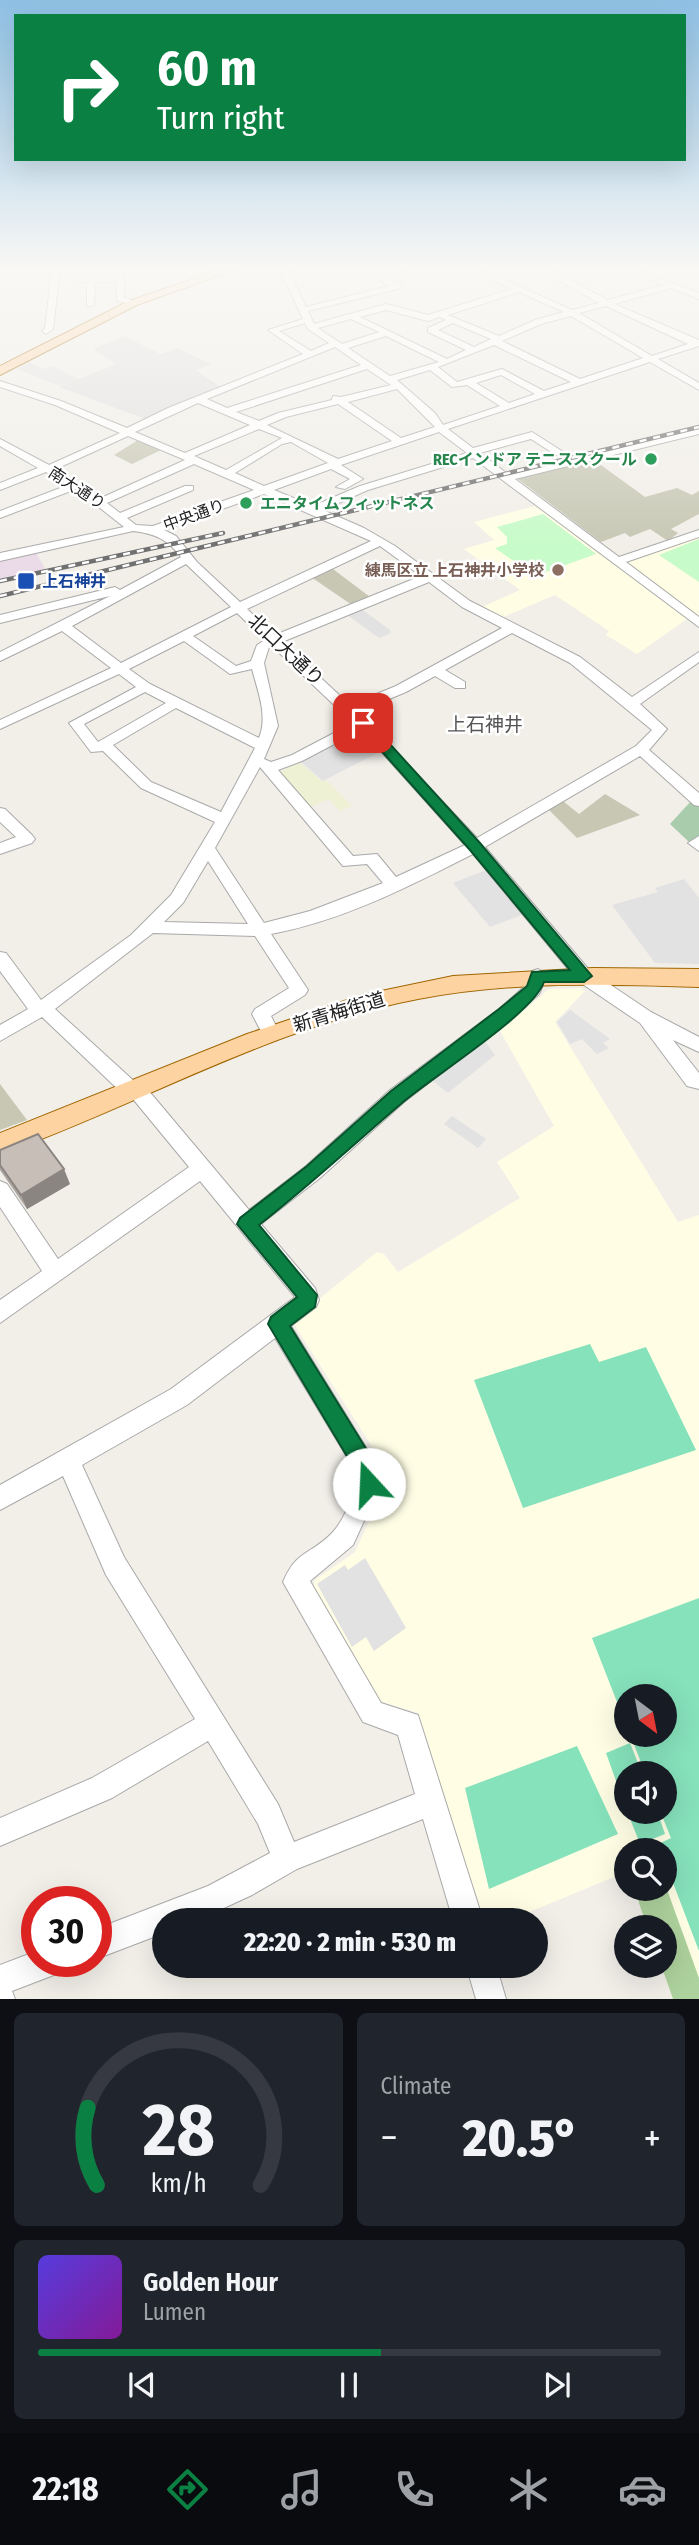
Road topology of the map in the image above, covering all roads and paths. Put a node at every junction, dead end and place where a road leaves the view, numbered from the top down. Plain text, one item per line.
1 (302, 363) edge
2 (366, 363) edge
3 (443, 363) edge
4 (542, 363) edge
5 (639, 363) edge
6 (659, 363) edge
7 (369, 365) junction
8 (432, 367) junction
9 (296, 374) junction
10 (468, 382) junction
11 (395, 383) junction
12 (580, 383) junction
13 (0, 384) edge
14 (697, 385) edge
15 (544, 395) junction
16 (198, 399) junction
17 (341, 401) junction
18 (509, 407) junction
19 (228, 411) junction
20 (259, 424) junction
21 (441, 429) junction
22 (699, 431) edge
23 (128, 432) junction
24 (680, 436) junction
25 (292, 439) junction
26 (0, 442) edge
27 (400, 442) junction
28 (699, 444) edge
29 (474, 453) junction
30 (191, 458) junction
31 (334, 464) junction
32 (496, 468) junction
33 (47, 469) junction
34 (228, 473) junction
35 (509, 478) junction
36 (77, 485) junction
37 (0, 487) edge
38 (189, 488) dead end
39 (265, 489) junction
40 (100, 502) junction
41 (308, 508) junction
42 (0, 515) edge
43 (120, 517) junction
44 (133, 528) junction
45 (154, 530) junction
46 (699, 533) edge
47 (380, 542) junction
48 (183, 553) junction
49 (0, 556) edge
50 (619, 561) junction
51 (430, 577) junction
52 (135, 586) junction
53 (242, 608) junction
54 (0, 619) edge
55 (699, 623) edge
56 (64, 626) junction
57 (511, 628) junction
58 (186, 637) junction
59 (271, 641) junction
60 (699, 656) edge
61 (0, 657) edge
62 (257, 663) junction
63 (122, 670) junction
64 (435, 670) junction
65 (460, 685) dead end
66 (145, 687) junction
67 (175, 703) junction
68 (632, 704) junction
69 (351, 710) junction
70 (363, 723) junction
71 (0, 725) edge
72 (104, 745) junction
73 (263, 746) junction
74 (641, 750) junction
75 (262, 765) junction
76 (699, 801) edge
77 (0, 813) edge
78 (225, 820) junction
79 (475, 846) junction
80 (0, 849) edge
81 (208, 849) junction
82 (394, 886) junction
83 (153, 927) junction
84 (258, 929) junction
85 (0, 958) edge
86 (538, 976) junction
87 (584, 976) junction
88 (699, 978) edge
89 (41, 1009) junction
90 (645, 1017) junction
91 (0, 1034) edge
92 (271, 1034) junction
93 (699, 1045) edge
94 (697, 1084) edge
95 (134, 1090) junction
96 (0, 1144) edge
97 (201, 1169) junction
98 (0, 1190) edge
99 (246, 1224) junction
100 (55, 1273) junction
101 (0, 1313) edge
102 (278, 1324) junction
103 (68, 1460) junction
104 (0, 1498) edge
105 (214, 1723) junction
106 (432, 1801) junction
107 (0, 1832) edge
108 (287, 1859) junction
109 (464, 1908) edge
110 (112, 1938) edge
111 (21, 1972) edge
112 (485, 1978) edge
113 (0, 1980) edge
114 (491, 1999) edge

1 - 9 street
2 - 7 street
3 - 8 street
4 - 12 street
5 - 12 street, 中央通り
6 - 14 street
7 - 9 street
7 - 11 street
8 - 10 street
8 - 11 street
9 - 16 street
9 - 17 street
9 - 19 street
10 - 15 street
10 - 18 street
11 - 17 street
11 - 21 street
12 - 15 street, 中央通り
13 - 23 street
15 - 18 street, 中央通り
16 - 19 street
16 - 23 street
17 - 20 street
17 - 27 street
18 - 21 street, 中央通り
19 - 20 street
20 - 25 street
20 - 30 street
21 - 27 street, 中央通り
21 - 29 street
22 - 24 street
23 - 30 street
23 - 33 street
24 - 28 street
24 - 35 street
25 - 31 street
25 - 34 street
26 - 33 street, 南大通り
27 - 31 street, 中央通り
29 - 32 street
29 - 32 street
29 - 41 street
30 - 34 street
30 - 40 street
31 - 39 street, 中央通り
31 - 41 street
32 - 35 street
33 - 36 street, 南大通り
33 - 37 street
34 - 39 street
35 - 50 street
36 - 40 street, 南大通り
36 - 42 street
38 - 43 street
39 - 41 street
39 - 45 street, 中央通り
40 - 43 street, 南大通り
41 - 47 street
43 - 44 street, 南大通り
44 - 45 street
44 - 49 street
45 - 48 street, 中央通り
46 - 50 street
47 - 51 street
47 - 53 street
48 - 52 street
48 - 53 street, 北口大通り
50 - 55 street
51 - 57 street
51 - 59 street
52 - 54 street
52 - 56 street
53 - 58 street
53 - 59 street, 北口大通り
56 - 61 street
56 - 63 street
57 - 64 street
57 - 68 street
58 - 62 street
58 - 63 street
59 - 62 street
59 - 69 street, 北口大通り
60 - 68 street
62 - 73 street
63 - 66 street
63 - 71 street
64 - 65 street
64 - 69 street
66 - 67 street
66 - 72 street
67 - 72 street
67 - 73 street
68 - 74 street
69 - 70 street, 北口大通り
70 - 75 street
70 - 79 street, 北口大通り
72 - 78 street
73 - 75 street
74 - 76 street
74 - 79 street
75 - 78 street
75 - 82 street
77 - 80 street
78 - 81 street
79 - 82 street
79 - 87 street, 北口大通り
81 - 83 street
81 - 84 street
82 - 84 street
83 - 84 street
83 - 89 street
84 - 92 street
85 - 89 street
86 - 87 main road, 新青梅街道
86 - 92 main road, 新青梅街道
86 - 99 street
87 - 88 main road, 新青梅街道
87 - 90 street, 北口大通り
89 - 91 street
89 - 95 street
90 - 93 street
90 - 94 street
92 - 95 main road, 新青梅街道
95 - 96 main road, 新青梅街道
95 - 97 street
97 - 99 street
97 - 100 street
98 - 100 street
99 - 102 street
100 - 101 street
102 - 103 street
102 - 106 street
103 - 104 street
103 - 105 street
105 - 107 street
105 - 108 street
106 - 108 street
106 - 109 street
108 - 110 street
111 - 113 street
112 - 114 street

